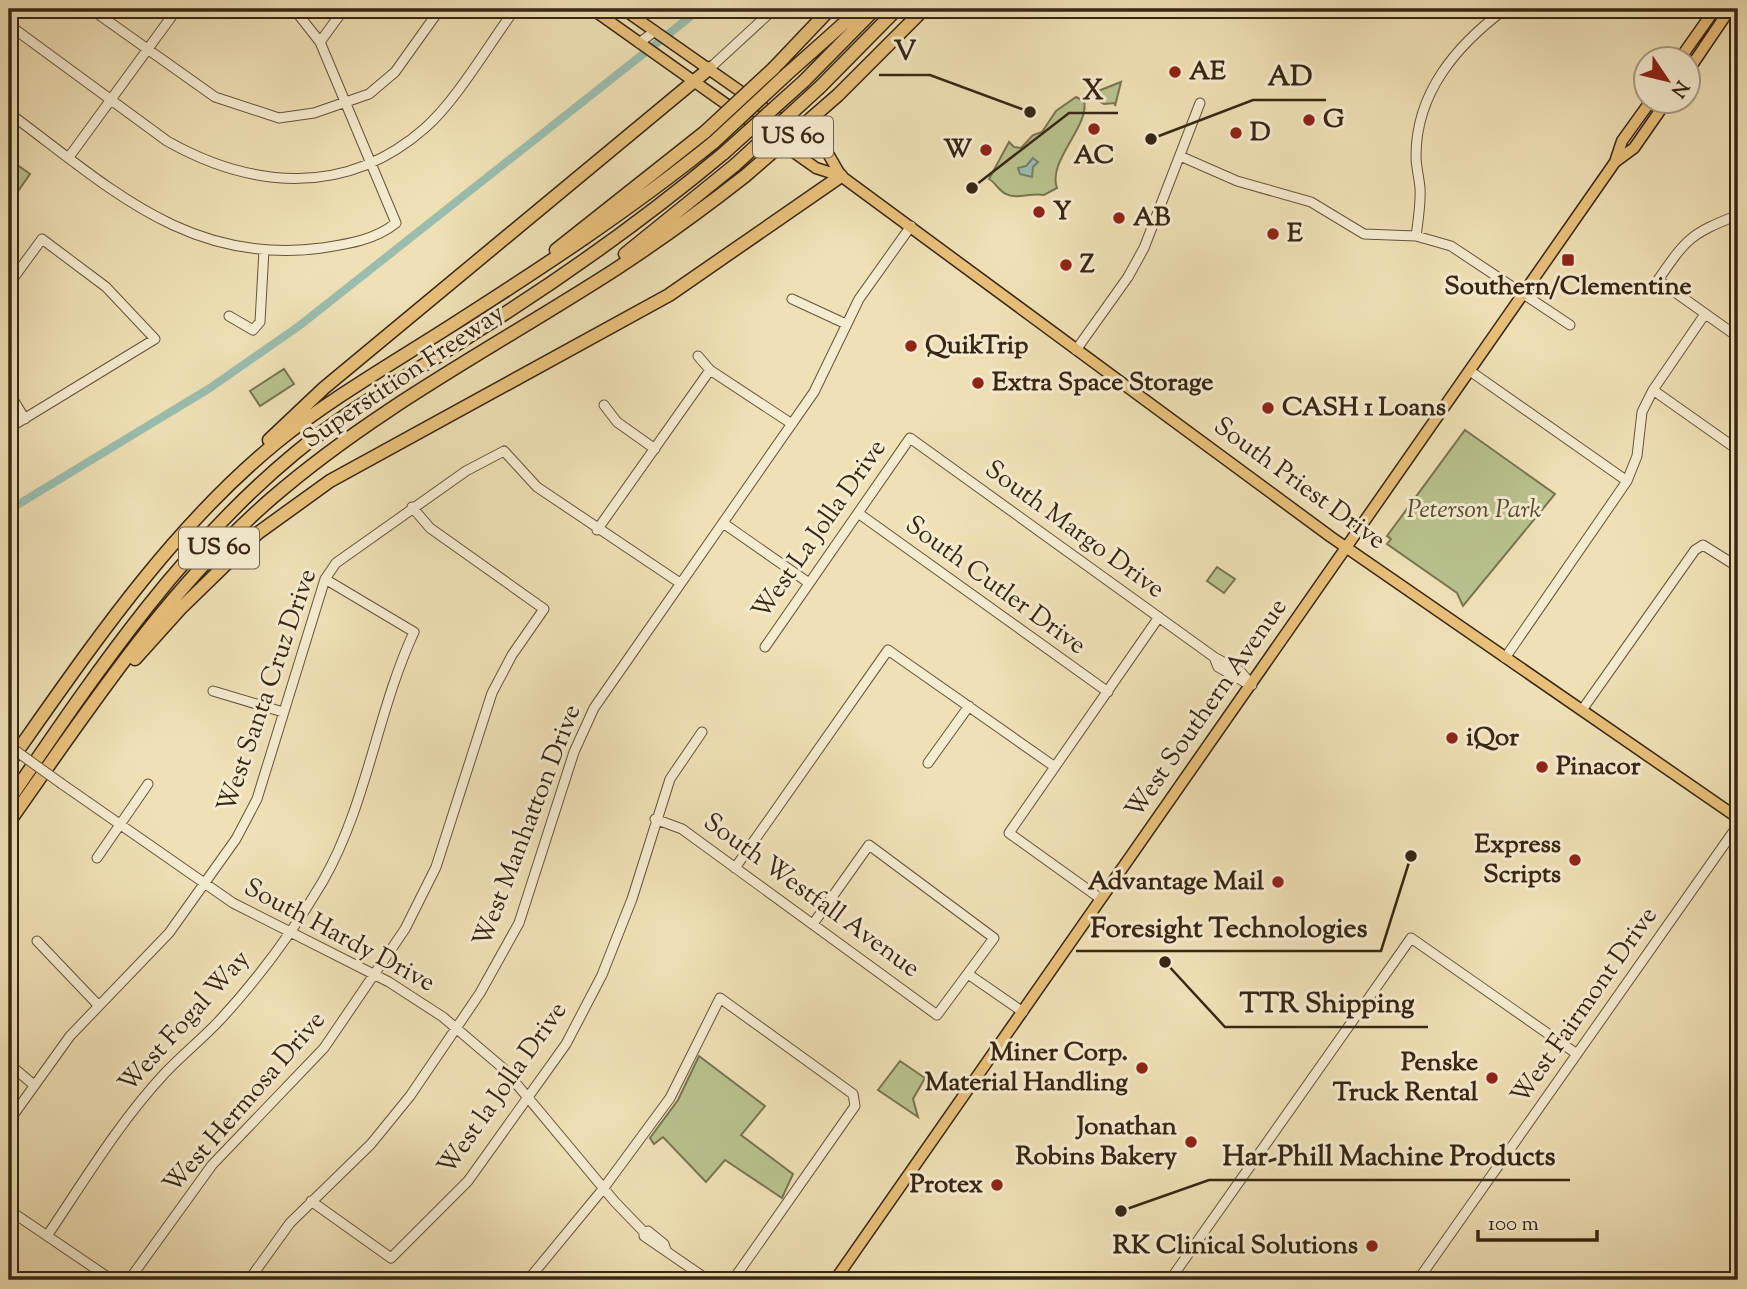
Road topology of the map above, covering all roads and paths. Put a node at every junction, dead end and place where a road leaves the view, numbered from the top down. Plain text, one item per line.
1 (15, 9) edge
2 (91, 9) edge
3 (177, 9) edge
4 (294, 9) edge
5 (344, 9) edge
6 (440, 9) edge
7 (513, 9) edge
8 (592, 9) edge
9 (623, 9) edge
10 (774, 9) edge
11 (830, 9) edge
12 (852, 9) edge
13 (860, 9) edge
14 (875, 9) edge
15 (897, 9) edge
16 (924, 9) edge
17 (930, 9) edge
18 (1505, 9) edge
19 (1715, 9) edge
20 (1730, 9) edge
21 (9, 17) edge
22 (9, 25) edge
23 (656, 32) junction
24 (892, 40) junction
25 (320, 42) junction
26 (641, 44) junction
27 (1689, 46) edge
28 (1702, 50) edge
29 (148, 51) junction
30 (710, 68) junction
31 (788, 74) junction
32 (694, 81) junction
33 (112, 100) junction
34 (347, 102) junction
35 (1200, 103) dead end
36 (9, 113) edge
37 (1640, 116) edge
38 (1657, 116) edge
39 (710, 137) junction
40 (1180, 156) junction
41 (69, 157) junction
42 (372, 162) junction
43 (1615, 162) junction
44 (841, 176) junction
45 (1738, 215) edge
46 (911, 226) junction
47 (1416, 236) junction
48 (264, 250) junction
49 (9, 284) edge
50 (1524, 293) junction
51 (792, 299) dead end
52 (1704, 314) junction
53 (229, 316) dead end
54 (530, 321) junction
55 (846, 324) junction
56 (1570, 325) dead end
57 (1738, 337) edge
58 (1076, 350) junction
59 (698, 356) dead end
60 (710, 370) junction
61 (1470, 371) junction
62 (1653, 390) junction
63 (9, 393) edge
64 (604, 405) dead end
65 (25, 419) junction
66 (792, 424) junction
67 (9, 428) edge
68 (910, 438) joint
69 (655, 449) junction
70 (1738, 450) edge
71 (1627, 481) junction
72 (412, 507) junction
73 (207, 508) junction
74 (858, 513) junction
75 (723, 523) junction
76 (597, 530) junction
77 (1347, 548) junction
78 (1738, 567) edge
79 (325, 579) junction
80 (680, 583) junction
81 (809, 583) junction
82 (1159, 617) junction
83 (765, 647) dead end
84 (1505, 657) junction
85 (1252, 685) junction
86 (213, 691) dead end
87 (1108, 692) junction
88 (968, 706) junction
89 (1582, 710) junction
90 (283, 712) junction
91 (74, 731) junction
92 (702, 732) dead end
93 (9, 746) edge
94 (9, 763) edge
95 (928, 763) dead end
96 (1055, 767) junction
97 (148, 784) dead end
98 (9, 800) edge
99 (1738, 818) edge
100 (655, 819) junction
101 (9, 822) edge
102 (120, 824) junction
103 (1738, 825) edge
104 (97, 858) dead end
105 (735, 868) junction
106 (205, 884) junction
107 (1101, 899) junction
108 (813, 924) junction
109 (288, 932) junction
110 (37, 941) dead end
111 (375, 974) junction
112 (968, 974) junction
113 (98, 1005) junction
114 (1023, 1012) junction
115 (457, 1028) junction
116 (1577, 1054) junction
117 (9, 1065) edge
118 (34, 1085) junction
119 (529, 1097) junction
120 (9, 1121) edge
121 (603, 1189) junction
122 (311, 1201) junction
123 (9, 1210) edge
124 (47, 1236) junction
125 (112, 1280) edge
126 (129, 1280) edge
127 (249, 1280) edge
128 (528, 1280) edge
129 (708, 1280) edge
130 (733, 1280) edge
131 (835, 1280) edge
132 (1170, 1280) edge
133 (1418, 1280) edge

1 - 21 street
2 - 29 street
3 - 29 street
4 - 25 street
5 - 25 street
6 - 34 street
7 - 42 street
8 - 26 main road, South Priest Drive
9 - 23 main road, South Priest Drive
10 - 30 street
11 - 39 highway, bridge
12 - 31 highway, Superstition Freeway / US 60
13 - 31 highway
14 - 98 highway, bridge
15 - 54 highway, bridge
16 - 24 highway, US 60
17 - 24 highway
18 - 47 street
19 - 27 main road
20 - 28 main road
22 - 33 street
23 - 26 street
23 - 30 main road, South Priest Drive
24 - 54 highway, Superstition Freeway / US 60, bridge
25 - 34 street
26 - 32 main road, South Priest Drive
29 - 33 street
29 - 34 street
30 - 32 highway
30 - 44 main road, South Priest Drive
31 - 39 highway, Superstition Freeway / US 60, bridge
32 - 44 main road, South Priest Drive
32 - 73 highway
33 - 41 street
33 - 42 street
34 - 42 street
35 - 40 street
36 - 41 street
37 - 43 main road, West Southern Avenue
38 - 43 main road, West Southern Avenue
39 - 73 highway, Superstition Freeway / US 60
40 - 47 street
40 - 58 street
41 - 48 street
42 - 48 street
43 - 50 main road, West Southern Avenue
44 - 46 main road, South Priest Drive
44 - 91 highway
45 - 52 street
46 - 55 street, West Manhatton Drive
46 - 58 main road, South Priest Drive
47 - 50 street
48 - 53 street
49 - 65 street
50 - 56 street
50 - 61 main road, West Southern Avenue
51 - 55 street
52 - 57 street
52 - 62 street
54 - 91 highway, Superstition Freeway / US 60
55 - 66 street, West Manhatton Drive
58 - 77 main road, South Priest Drive
59 - 60 street
60 - 66 street
60 - 69 street
61 - 71 street
61 - 77 main road, West Southern Avenue
62 - 70 street
62 - 71 street
63 - 65 street
64 - 69 street
65 - 67 street
66 - 75 street, West Manhatton Drive
68 - 74 street, West La Jolla Drive
68 - 82 street, South Margo Drive
69 - 76 street
71 - 84 street
72 - 76 street, West Santa Cruz Drive
72 - 79 street, West Santa Cruz Drive
72 - 111 street, West Hermosa Drive
73 - 94 highway, Superstition Freeway / US 60
74 - 81 street, West La Jolla Drive
74 - 87 street, South Cutler Drive
75 - 80 street, West Manhatton Drive
75 - 81 street
76 - 80 street
77 - 84 main road, South Priest Drive
77 - 85 main road, West Southern Avenue
78 - 89 street
79 - 90 street, West Santa Cruz Drive
79 - 109 street, West Fogal Way
80 - 115 street, West Manhatton Drive
81 - 83 street, West La Jolla Drive
82 - 85 street, South Margo Drive
82 - 87 street
84 - 89 main road, South Priest Drive
85 - 107 main road, West Southern Avenue
86 - 90 street
87 - 96 street
88 - 95 street
88 - 96 street
88 - 105 street
89 - 99 main road, South Priest Drive
90 - 106 street, West Santa Cruz Drive
91 - 101 highway, Superstition Freeway / US 60
92 - 100 street, West la Jolla Drive
93 - 102 street, South Hardy Drive, bridge
96 - 107 street
97 - 102 street
100 - 105 street, South Westfall Avenue
100 - 119 street, West la Jolla Drive
102 - 104 street
102 - 106 street, South Hardy Drive
103 - 116 street, West Fairmont Drive
105 - 108 street, South Westfall Avenue
106 - 109 street, South Hardy Drive
106 - 113 street, West Santa Cruz Drive
107 - 114 main road, West Southern Avenue
108 - 112 street, South Westfall Avenue
108 - 112 street
109 - 111 street, South Hardy Drive
109 - 124 street, West Fogal Way
110 - 113 street
111 - 115 street, South Hardy Drive
111 - 126 street, West Hermosa Drive
112 - 114 street
113 - 118 street, West Santa Cruz Drive
114 - 131 main road, West Southern Avenue
115 - 119 street, South Hardy Drive
115 - 122 street, West Manhatton Drive
116 - 132 street
116 - 133 street, West Fairmont Drive
117 - 118 street
118 - 120 street, West Santa Cruz Drive
119 - 121 street, South Hardy Drive
119 - 122 street, West la Jolla Drive
121 - 128 street
121 - 129 street, South Hardy Drive
121 - 130 street
122 - 127 street, West Manhatton Drive
123 - 124 street
124 - 125 street

